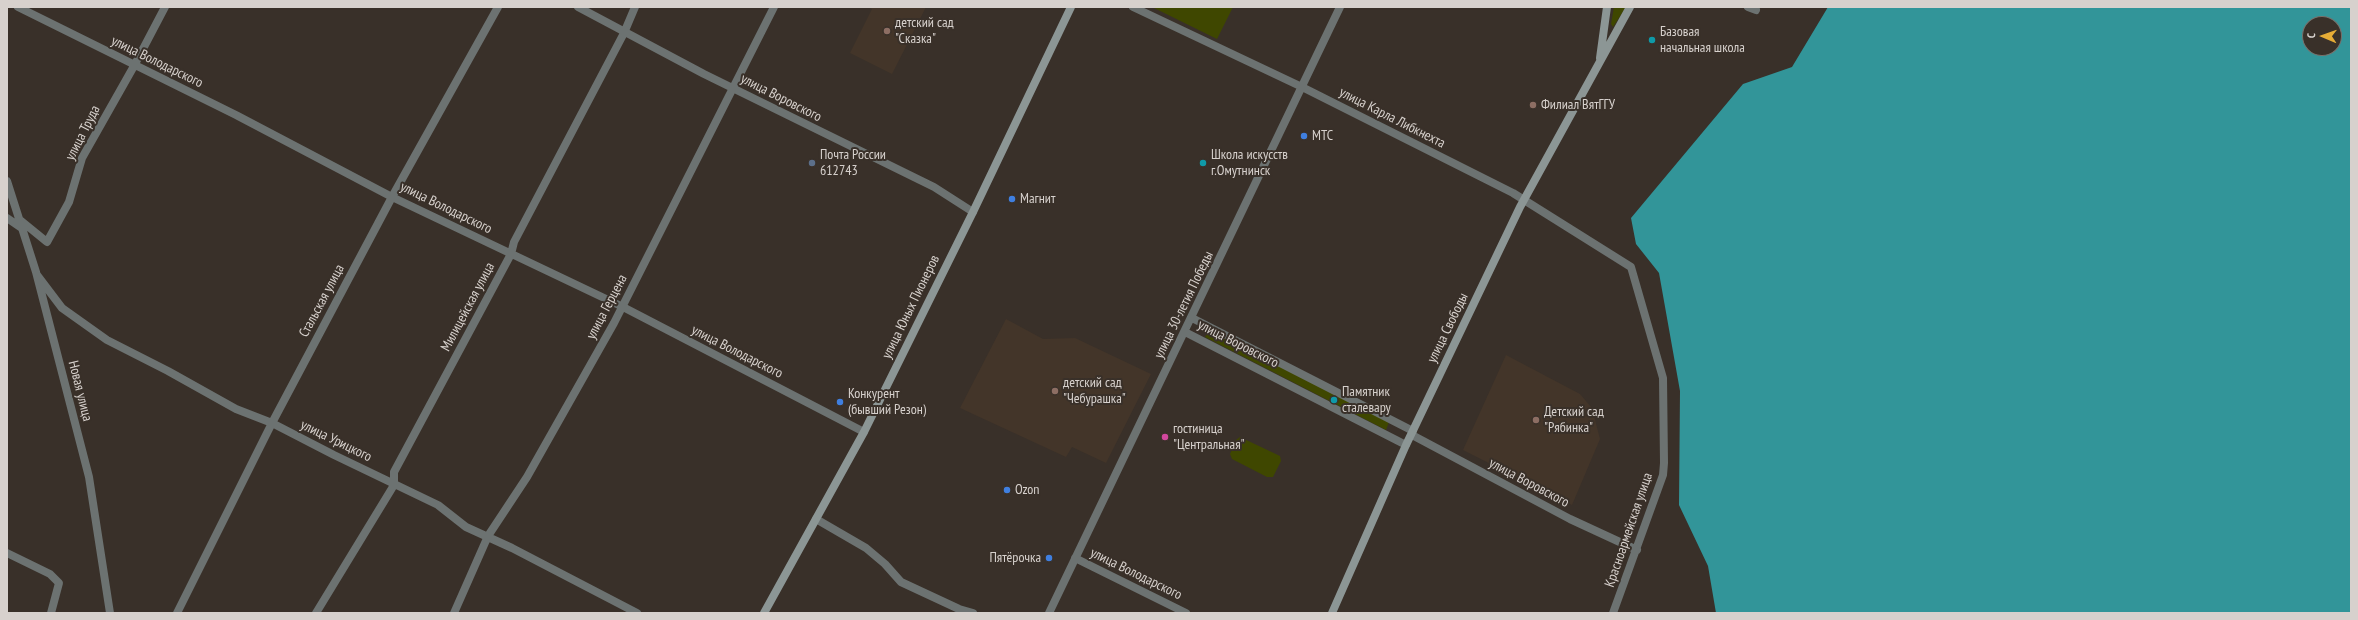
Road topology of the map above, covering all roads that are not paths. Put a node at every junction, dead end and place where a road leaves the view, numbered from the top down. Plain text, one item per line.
1 (18, 7) edge
2 (165, 7) edge
3 (498, 7) edge
4 (578, 7) edge
5 (635, 7) edge
6 (774, 7) edge
7 (1071, 7) edge
8 (1133, 7) edge
9 (1340, 7) edge
10 (1607, 7) edge
11 (1630, 7) edge
12 (624, 32) junction
13 (1600, 61) junction
14 (134, 66) junction
15 (1302, 87) junction
16 (733, 88) junction
17 (7, 181) edge
18 (392, 197) junction
19 (1524, 199) junction
20 (973, 212) junction
21 (7, 218) edge
22 (20, 220) junction
23 (23, 229) junction
24 (512, 254) junction
25 (1631, 267) joint
26 (37, 275) junction
27 (622, 307) junction
28 (1192, 318) junction
29 (1185, 332) junction
30 (272, 423) junction
31 (864, 432) junction
32 (1412, 433) junction
33 (1406, 445) junction
34 (394, 485) junction
35 (816, 519) junction
36 (488, 536) junction
37 (1637, 550) junction
38 (7, 553) edge
39 (1075, 558) junction
40 (52, 613) edge
41 (110, 613) edge
42 (178, 613) edge
43 (316, 613) edge
44 (454, 613) edge
45 (637, 613) edge
46 (764, 613) edge
47 (973, 613) edge
48 (1049, 613) edge
49 (1186, 613) edge
50 (1332, 613) edge
51 (1613, 613) edge

1 - 14 street, улица Володарского
2 - 14 street, улица Труда
3 - 18 street, Стальская улица
4 - 12 street, улица Воровского
5 - 12 street, Милицейская улица
6 - 16 street, улица Герцена
7 - 20 street, улица Юных Пионеров
8 - 15 street, улица Карла Либкнехта
9 - 15 street, улица 30-летия Победы
10 - 13 street, улица Свободы
11 - 13 street, улица Свободы
12 - 16 street, улица Воровского
12 - 24 street, Милицейская улица
13 - 19 street, улица Свободы
14 - 18 street, улица Володарского
14 - 22 street, улица Труда
15 - 19 street, улица Карла Либкнехта
15 - 28 street, улица 30-летия Победы
16 - 20 street, улица Воровского
16 - 27 street, улица Герцена
17 - 22 street, Новая улица
18 - 24 street, улица Володарского
18 - 30 street, Стальская улица
19 - 25 street, улица Карла Либкнехта
19 - 32 street, улица Свободы
20 - 31 street, улица Юных Пионеров
21 - 23 street
22 - 23 street, Новая улица
23 - 26 street, Новая улица
24 - 27 street, улица Володарского
24 - 34 street, Милицейская улица
25 - 37 street, Красноармейская улица
26 - 30 street, улица Урицкого
26 - 41 street, Новая улица
27 - 31 street, улица Володарского
27 - 36 street, улица Герцена
28 - 29 street, улица 30-летия Победы
28 - 32 street, улица Воровского
29 - 33 street, улица Воровского
29 - 39 street, улица 30-летия Победы
30 - 34 street, улица Урицкого
30 - 42 street, Стальская улица
31 - 35 street, улица Юных Пионеров
32 - 33 street, улица Свободы
32 - 37 street, улица Воровского
33 - 50 street, улица Свободы
34 - 36 street, улица Урицкого
34 - 43 street, Милицейская улица
35 - 46 street, улица Юных Пионеров
35 - 47 street
36 - 44 street, улица Герцена
36 - 45 street, улица Урицкого
37 - 51 street, Красноармейская улица
38 - 40 street
39 - 48 street, улица 30-летия Победы
39 - 49 street, улица Володарского

